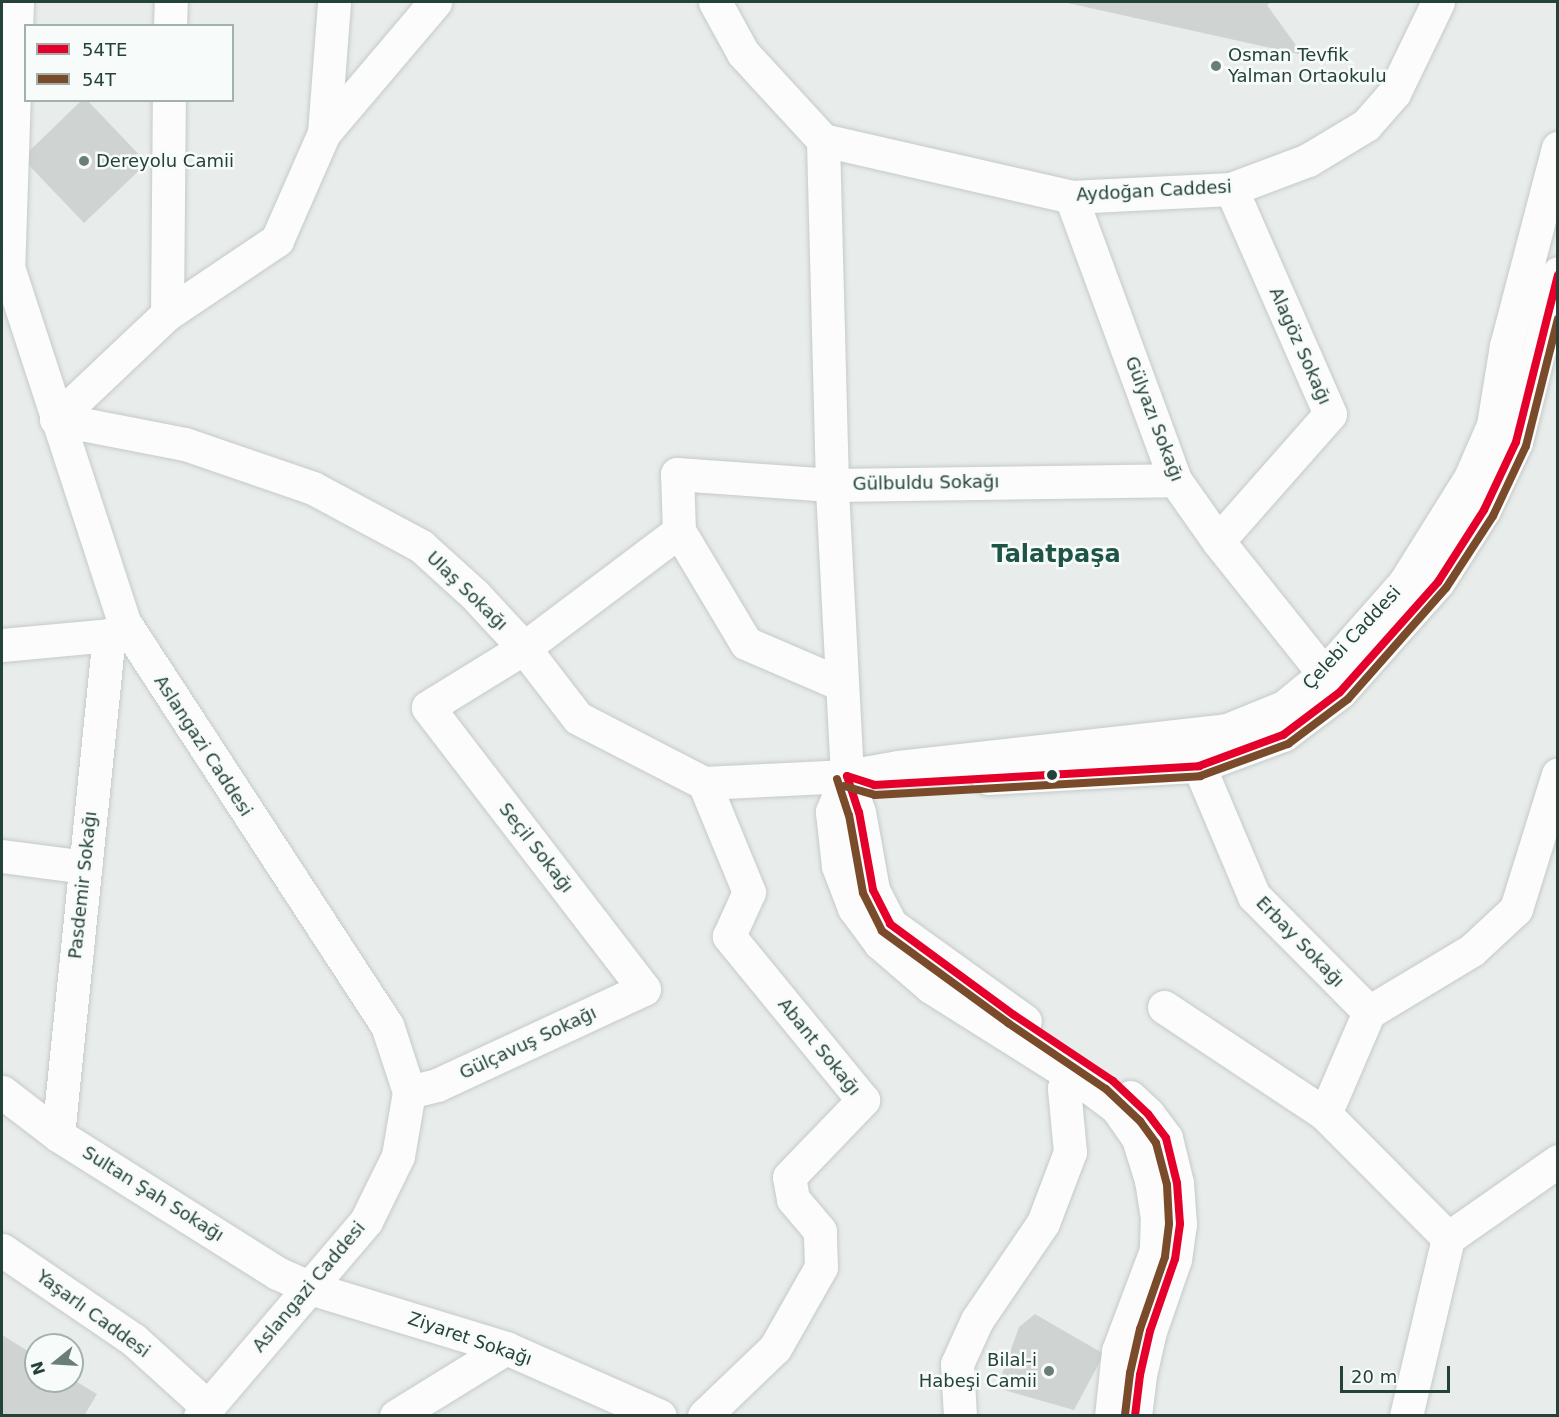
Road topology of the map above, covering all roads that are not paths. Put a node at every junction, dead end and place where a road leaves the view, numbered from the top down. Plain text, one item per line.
1 (17, 2) edge
2 (171, 2) edge
3 (334, 2) edge
4 (435, 2) edge
5 (715, 2) edge
6 (1438, 2) edge
7 (170, 24) edge
8 (170, 102) edge
9 (324, 133) junction
10 (823, 140) junction
11 (1557, 148) edge
12 (1231, 189) junction
13 (1071, 197) junction
14 (5, 269) edge
15 (1557, 273) edge
16 (167, 314) junction
17 (56, 419) junction
18 (1175, 480) junction
19 (832, 485) junction
20 (679, 531) junction
21 (1218, 541) junction
22 (116, 629) junction
23 (2, 645) edge
24 (524, 648) junction
25 (1332, 683) junction
26 (841, 684) junction
27 (1199, 766) junction
28 (1557, 774) edge
29 (847, 776) junction
30 (704, 783) junction
31 (2, 856) edge
32 (85, 867) junction
33 (644, 989) joint
34 (1164, 1007) dead end
35 (1368, 1012) junction
36 (1071, 1075) junction
37 (2, 1092) edge
38 (409, 1092) junction
39 (1325, 1114) junction
40 (58, 1135) junction
41 (1557, 1161) edge
42 (1448, 1238) junction
43 (2, 1250) edge
44 (310, 1288) junction
45 (506, 1348) junction
46 (204, 1411) edge
47 (396, 1416) edge
48 (660, 1416) edge
49 (704, 1416) edge
50 (960, 1416) edge
51 (1111, 1416) edge
52 (1135, 1416) edge
53 (1406, 1416) edge

1 - 14 street, Aslangazi Caddesi
2 - 7 street
3 - 9 street
4 - 9 street
5 - 10 street
6 - 12 street, Aydoğan Caddesi
8 - 16 street
9 - 16 street
10 - 13 street, Aydoğan Caddesi
10 - 19 street
11 - 25 street, Çelebi Caddesi
12 - 13 street, Aydoğan Caddesi
12 - 21 street, Alagöz Sokağı
13 - 18 street, Gülyazı Sokağı
14 - 17 street, Aslangazi Caddesi
15 - 25 street, Çelebi Caddesi
16 - 17 street
17 - 22 street, Aslangazi Caddesi
17 - 24 street, Ulaş Sokağı
18 - 19 street, Gülbuldu Sokağı
18 - 21 street, Gülyazı Sokağı
19 - 20 street, Gülbuldu Sokağı
19 - 26 street
20 - 24 street
20 - 26 street
21 - 25 street, Gülyazı Sokağı
22 - 23 street
22 - 32 street, Pasdemir Sokağı
22 - 38 street, Aslangazi Caddesi
24 - 30 street, Ulaş Sokağı
24 - 33 street, Seçil Sokağı
25 - 27 street, Çelebi Caddesi
25 - 29 street, Çelebi Caddesi
26 - 29 street
27 - 29 street, Çelebi Caddesi
27 - 35 street, Erbay Sokağı
28 - 35 street
29 - 30 street
29 - 36 street
29 - 52 street
30 - 49 street, Abant Sokağı
31 - 32 street
32 - 40 street, Pasdemir Sokağı
33 - 38 street, Gülçavuş Sokağı
34 - 39 street
35 - 39 street
36 - 50 street
36 - 51 street
37 - 40 street, Sultan Şah Sokağı
38 - 44 street, Aslangazi Caddesi
39 - 42 street
40 - 44 street, Sultan Şah Sokağı
41 - 42 street
42 - 53 street
43 - 46 street, Yaşarlı Caddesi
44 - 45 street, Ziyaret Sokağı
44 - 46 street, Aslangazi Caddesi
45 - 47 street
45 - 48 street, Ziyaret Sokağı

